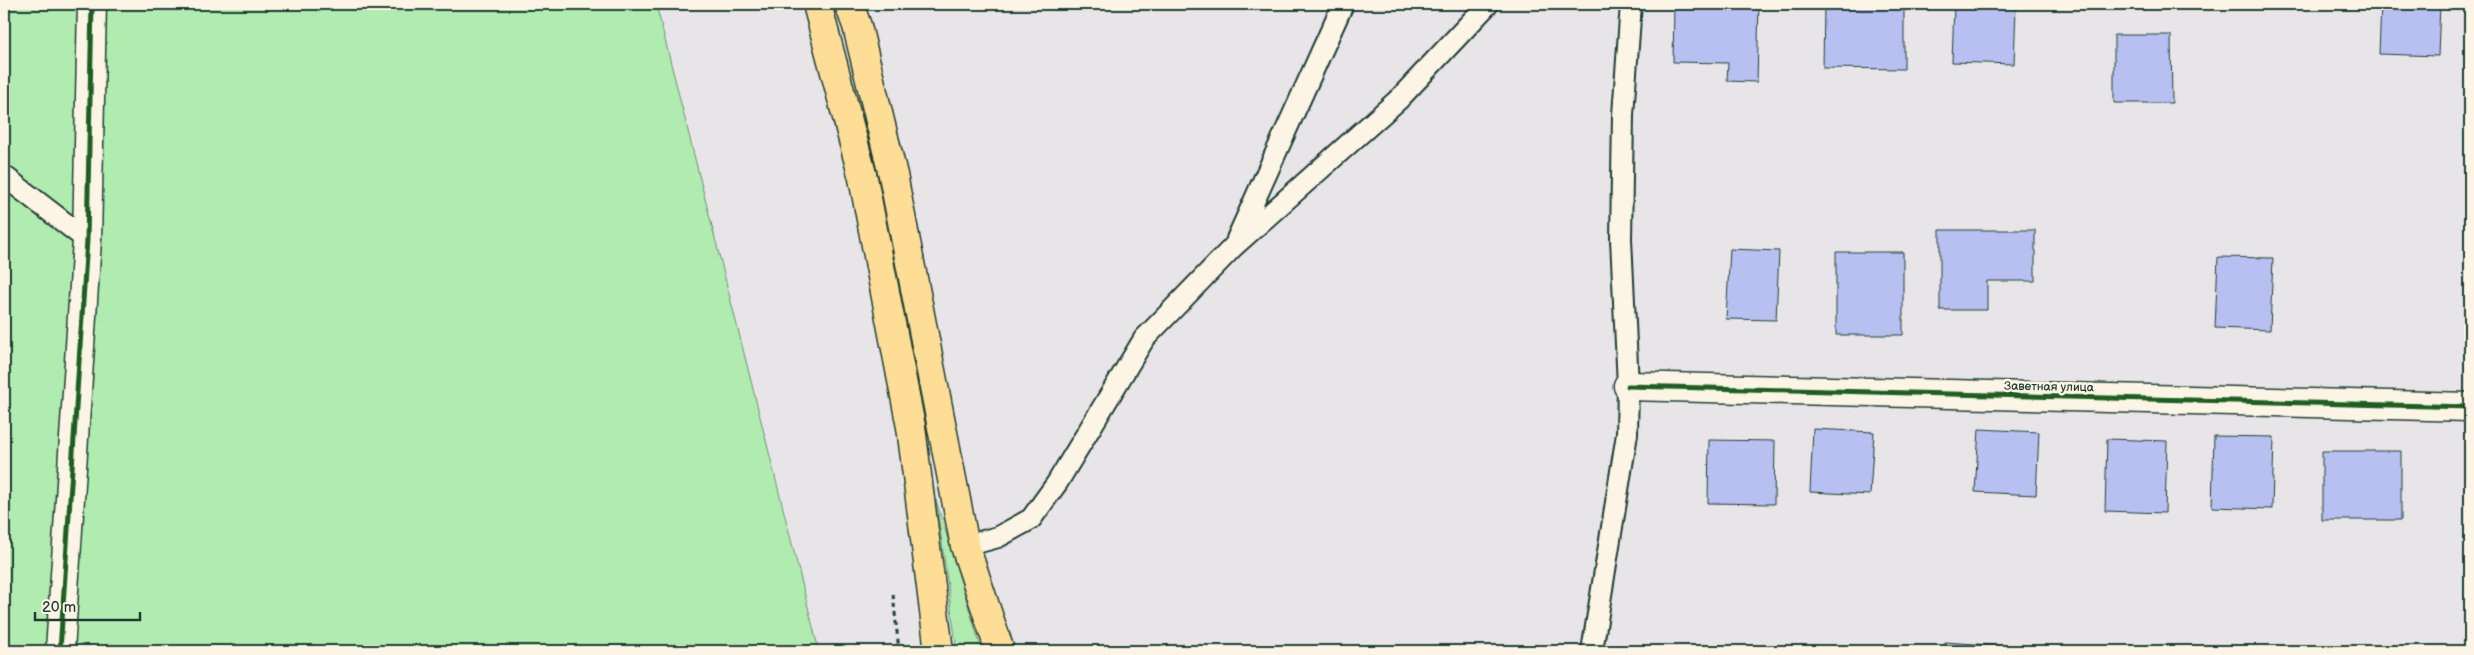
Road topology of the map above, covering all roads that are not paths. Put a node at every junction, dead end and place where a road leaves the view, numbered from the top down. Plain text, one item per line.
1 (92, 4) edge
2 (817, 4) edge
3 (849, 4) edge
4 (1343, 4) edge
5 (1488, 4) edge
6 (1632, 4) edge
7 (4, 176) edge
8 (87, 240) junction
9 (1234, 246) junction
10 (1628, 386) junction
11 (2470, 407) edge
12 (965, 546) junction
13 (60, 651) edge
14 (939, 651) edge
15 (1000, 651) edge
16 (1592, 651) edge

1 - 8 street
2 - 14 main road
3 - 12 main road
4 - 9 lane
5 - 9 lane
6 - 10 lane
7 - 8 lane
8 - 13 street
9 - 12 lane
10 - 11 street, Заветная улица
10 - 16 lane
12 - 15 main road

